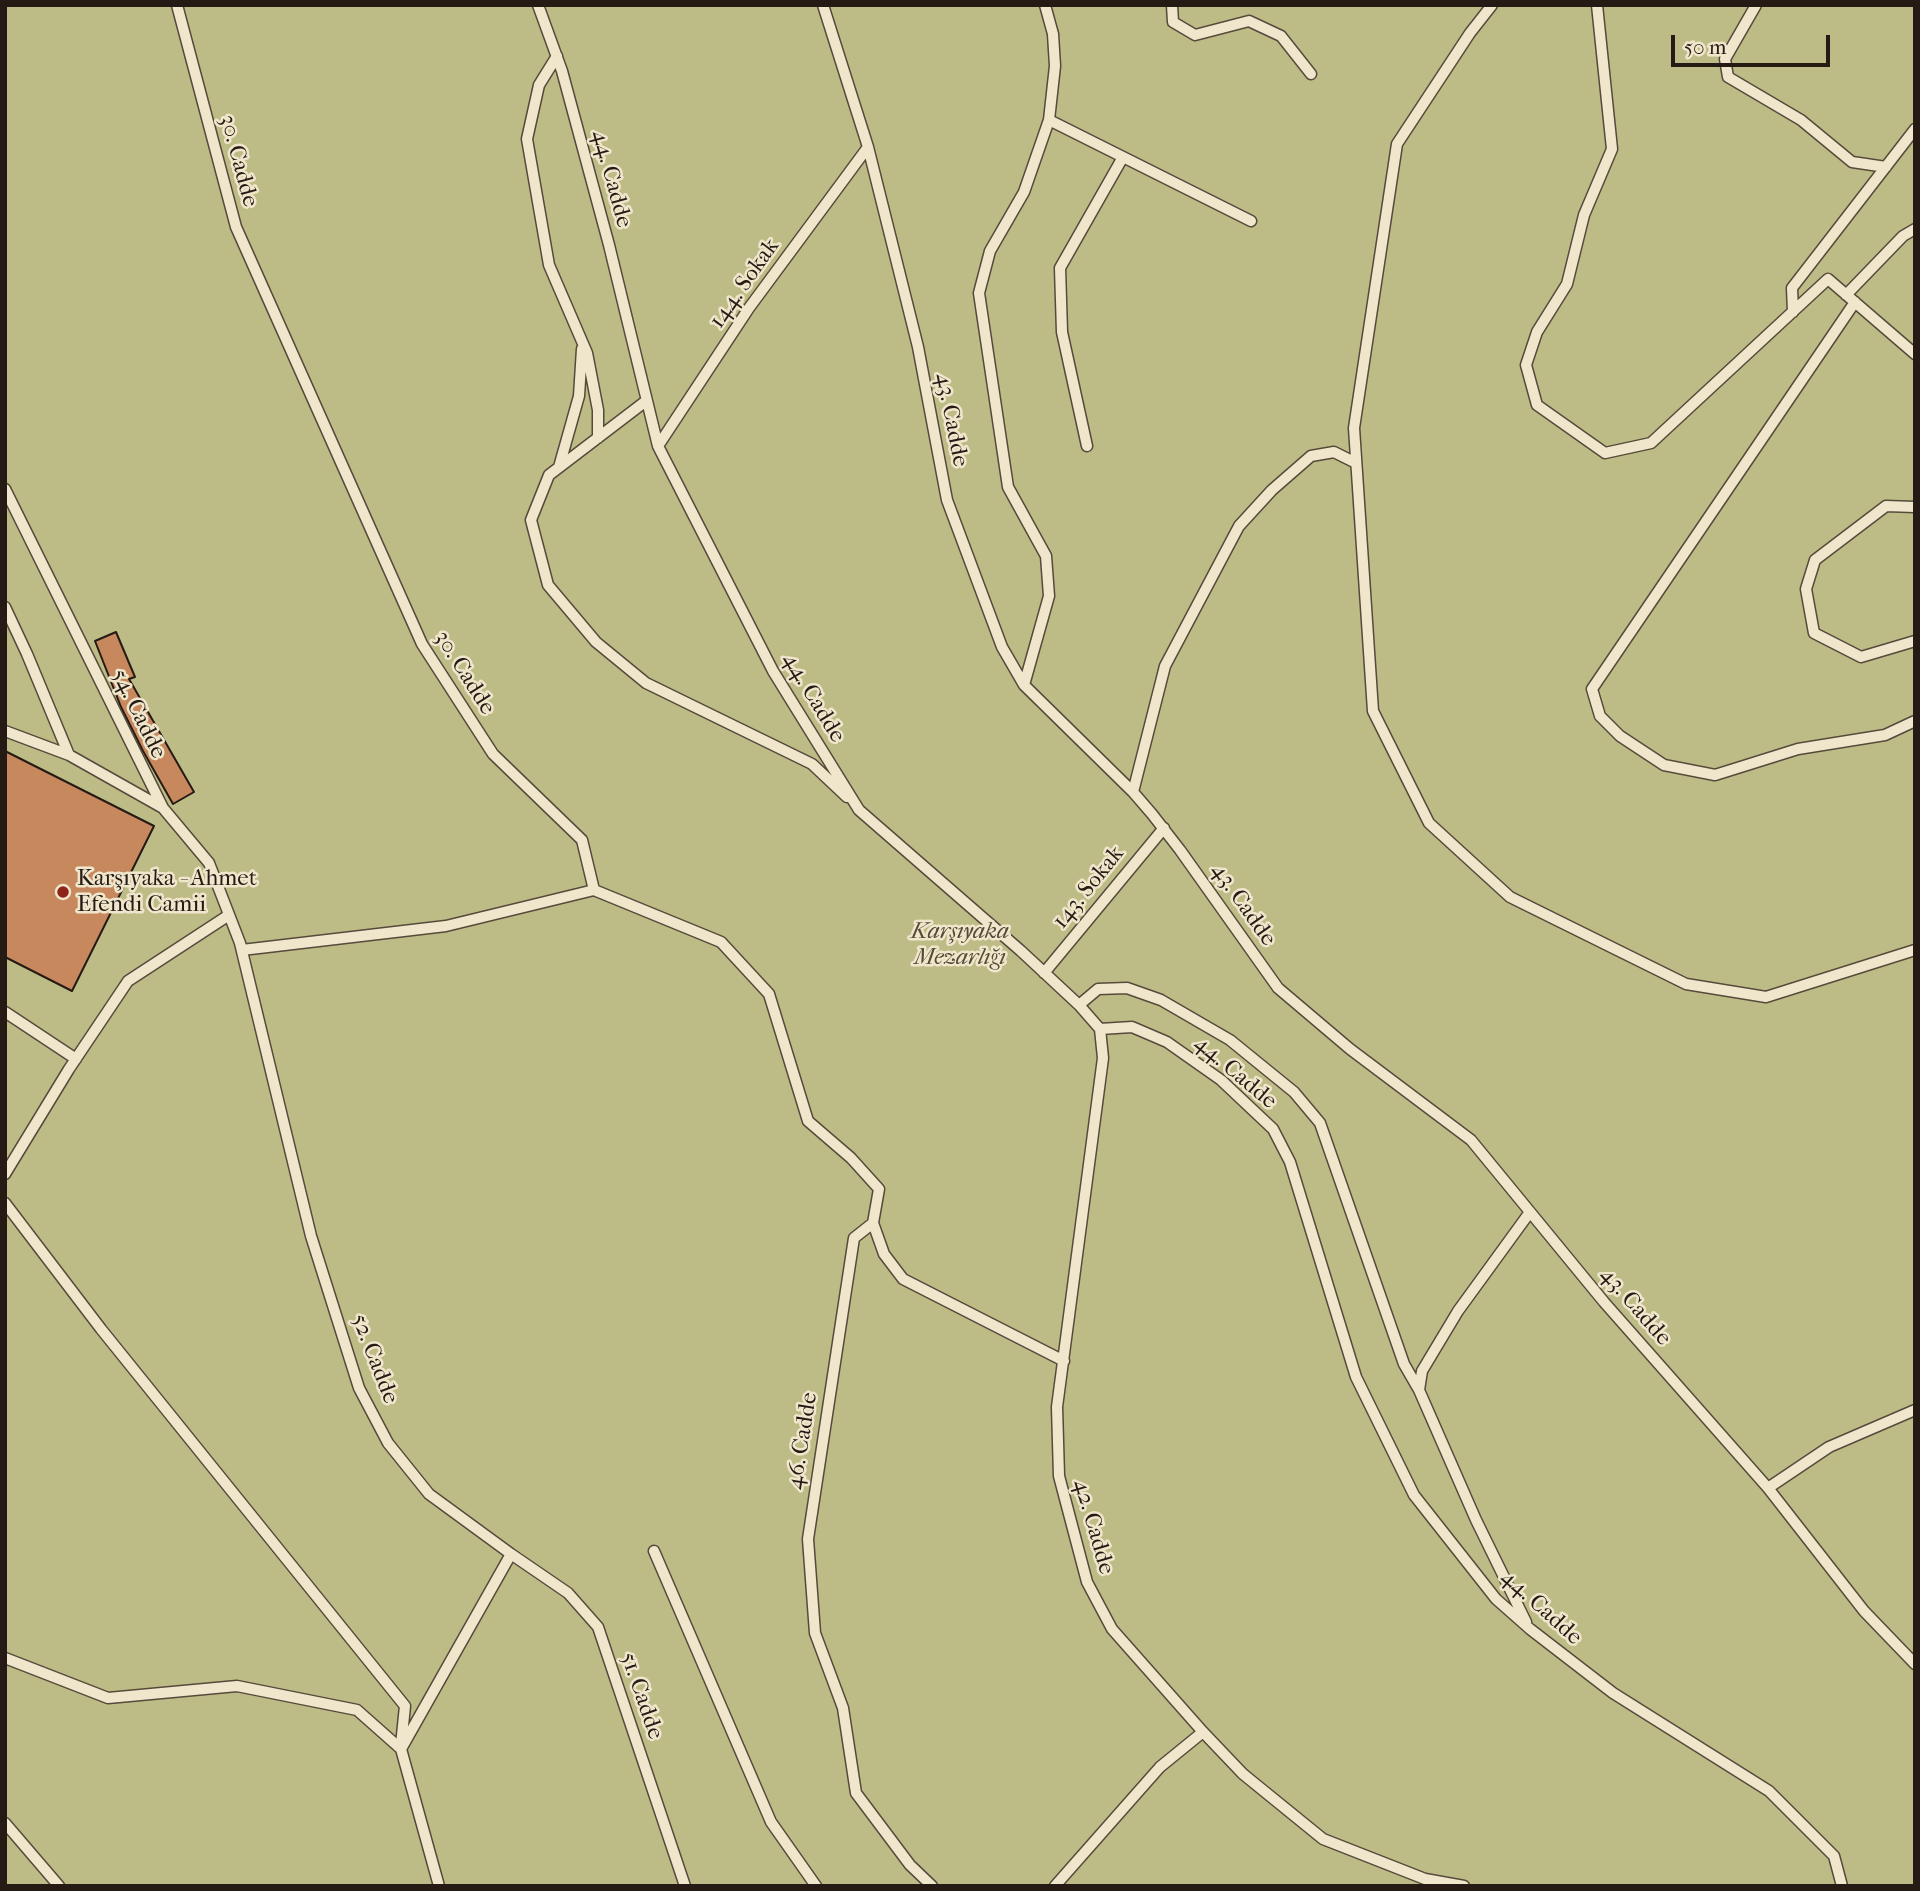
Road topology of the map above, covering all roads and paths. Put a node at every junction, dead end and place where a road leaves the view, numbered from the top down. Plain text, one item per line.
1 (177, 5) edge
2 (538, 5) edge
3 (823, 5) edge
4 (1045, 5) edge
5 (1172, 5) edge
6 (1492, 5) edge
7 (1597, 5) edge
8 (1756, 5) edge
9 (557, 56) junction
10 (1311, 74) dead end
11 (1049, 120) junction
12 (1915, 129) edge
13 (868, 147) junction
14 (1123, 157) junction
15 (1886, 167) junction
16 (1251, 221) dead end
17 (1915, 229) edge
18 (1850, 299) junction
19 (1793, 312) junction
20 (582, 342) junction
21 (1915, 354) edge
22 (646, 401) junction
23 (598, 438) junction
24 (657, 446) junction
25 (1087, 446) dead end
26 (1356, 463) junction
27 (559, 468) junction
28 (5, 489) edge
29 (1915, 507) edge
30 (5, 607) edge
31 (1915, 641) edge
32 (1024, 685) junction
33 (1915, 721) edge
34 (5, 732) edge
35 (69, 755) junction
36 (1133, 792) junction
37 (163, 808) junction
38 (859, 810) junction
39 (1164, 828) junction
40 (594, 890) junction
41 (229, 915) junction
42 (242, 950) junction
43 (1915, 950) edge
44 (1044, 973) junction
45 (1079, 1005) junction
46 (5, 1012) edge
47 (1100, 1029) junction
48 (76, 1059) junction
49 (5, 1174) edge
50 (5, 1203) edge
51 (1530, 1212) junction
52 (873, 1223) junction
53 (1064, 1361) junction
54 (1419, 1390) junction
55 (1915, 1410) edge
56 (1768, 1488) junction
57 (654, 1550) dead end
58 (511, 1555) junction
59 (1530, 1629) junction
60 (5, 1658) edge
61 (1915, 1664) edge
62 (1203, 1732) junction
63 (401, 1749) junction
64 (5, 1824) edge
65 (59, 1886) edge
66 (439, 1886) edge
67 (685, 1886) edge
68 (816, 1886) edge
69 (932, 1886) edge
70 (1055, 1886) edge
71 (1464, 1886) edge
72 (1842, 1886) edge

1 - 40 lane, 30. Cadde
2 - 9 lane, 44. Cadde
3 - 13 lane, 43. Cadde
4 - 11 lane
5 - 10 lane
6 - 26 lane
7 - 19 lane
8 - 15 lane
9 - 20 lane
9 - 22 lane, 44. Cadde
11 - 14 lane
11 - 32 lane
12 - 15 lane
13 - 24 lane, 144. Sokak
13 - 32 lane, 43. Cadde
14 - 16 lane
14 - 25 lane
15 - 19 lane
17 - 18 lane
18 - 19 lane
18 - 21 lane
18 - 33 lane
20 - 23 lane
20 - 27 lane
22 - 23 lane
22 - 24 lane, 44. Cadde
23 - 27 lane
24 - 38 lane, 44. Cadde
26 - 36 lane
26 - 43 lane
27 - 38 lane
28 - 37 lane, 54. Cadde
29 - 31 lane
30 - 35 lane
32 - 36 lane, 43. Cadde
34 - 35 lane
35 - 37 lane
36 - 39 lane, 43. Cadde
37 - 41 lane, 54. Cadde
38 - 44 lane, 44. Cadde
39 - 44 lane, 143. Sokak
39 - 51 lane, 43. Cadde
40 - 42 lane
40 - 52 lane
41 - 42 lane, 54. Cadde
41 - 48 lane
42 - 58 lane, 52. Cadde
44 - 45 lane, 44. Cadde
45 - 47 lane, 44. Cadde
45 - 54 lane
46 - 48 lane
47 - 53 lane, 42. Cadde
47 - 59 lane, 44. Cadde
48 - 49 lane
50 - 63 lane
51 - 54 lane
51 - 56 lane, 43. Cadde
52 - 53 lane
52 - 69 lane, 46. Cadde
53 - 62 lane, 42. Cadde
54 - 59 lane
55 - 56 lane
56 - 61 lane, 43. Cadde
57 - 68 lane
58 - 63 lane
58 - 67 lane, 51. Cadde
59 - 72 lane, 44. Cadde
60 - 63 lane
62 - 70 lane
62 - 71 lane, 42. Cadde
63 - 66 lane
64 - 65 lane

